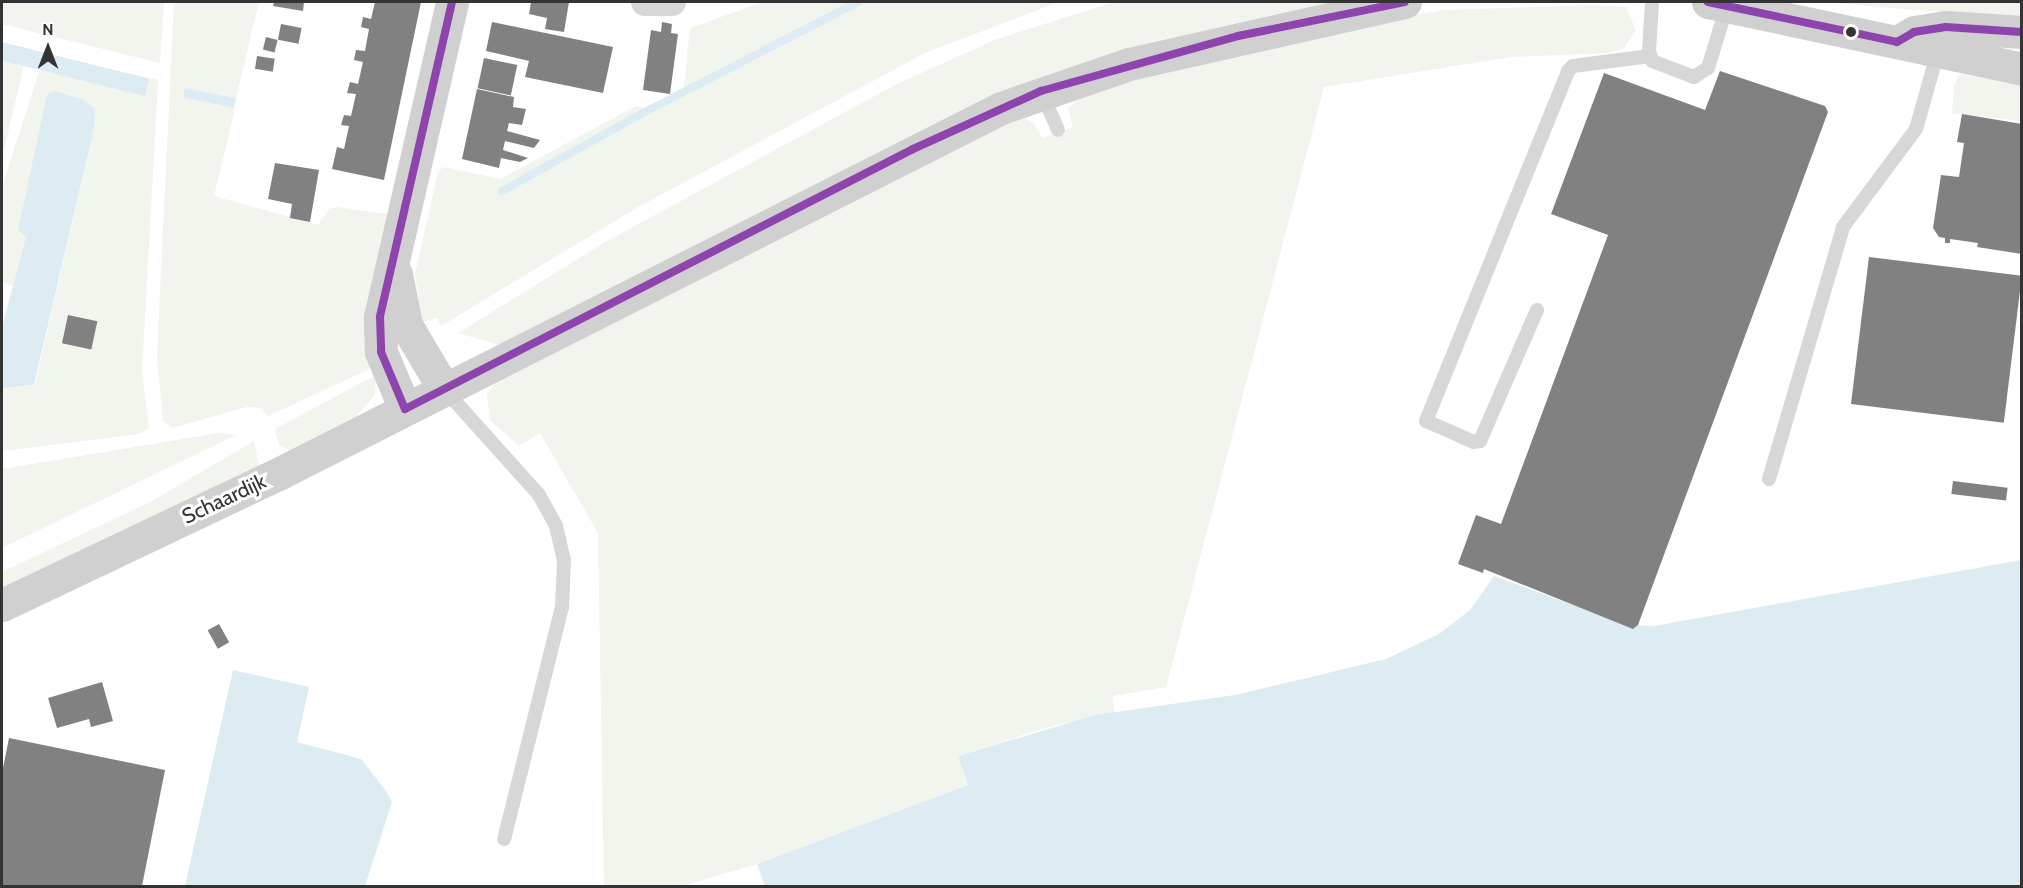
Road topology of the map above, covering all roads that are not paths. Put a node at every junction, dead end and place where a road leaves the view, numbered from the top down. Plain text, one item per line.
1 (452, 2) edge
2 (645, 2) edge
3 (672, 2) edge
4 (1405, 2) edge
5 (1652, 2) edge
6 (1718, 3) edge
7 (2022, 32) edge
8 (1897, 42) junction
9 (1938, 51) junction
10 (1650, 56) junction
11 (2022, 69) edge
12 (1041, 91) junction
13 (1058, 130) dead end
14 (395, 263) junction
15 (1537, 310) dead end
16 (444, 389) junction
17 (405, 409) junction
18 (1769, 478) dead end
19 (2, 605) edge
20 (504, 839) dead end

1 - 14 street
2 - 3 street
4 - 12 street, Schaardijk
5 - 10 lane
6 - 8 street
6 - 10 lane
7 - 8 street
8 - 9 street
9 - 11 street
9 - 18 lane
10 - 15 lane
12 - 13 lane
12 - 16 street, Schaardijk
14 - 16 street
14 - 17 street
16 - 17 street, Schaardijk
16 - 20 lane
17 - 19 street, Schaardijk

